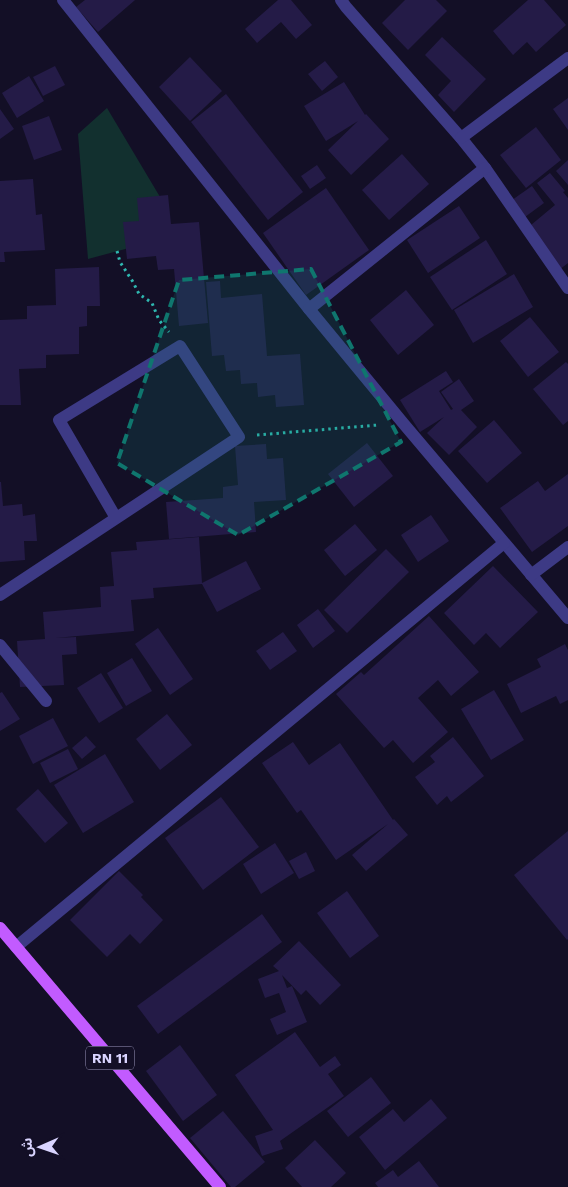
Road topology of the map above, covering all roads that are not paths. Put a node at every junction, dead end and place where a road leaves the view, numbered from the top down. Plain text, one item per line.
1 (63, 0) edge
2 (348, 2) edge
3 (568, 58) edge
4 (461, 138) junction
5 (485, 168) junction
6 (568, 288) edge
7 (309, 308) junction
8 (116, 518) junction
9 (504, 543) junction
10 (568, 548) edge
11 (531, 575) junction
12 (0, 595) edge
13 (568, 618) edge
14 (0, 645) edge
15 (46, 701) dead end
16 (0, 928) edge
17 (16, 947) junction
18 (220, 1187) edge

1 - 7 street
2 - 4 street
3 - 4 street
4 - 5 street
5 - 6 street
5 - 7 street
7 - 9 street
8 - 8 street
8 - 12 street
9 - 11 street
9 - 17 street
10 - 11 street
11 - 13 street
14 - 15 street
16 - 17 main road, RN 11
17 - 18 main road, RN 11

